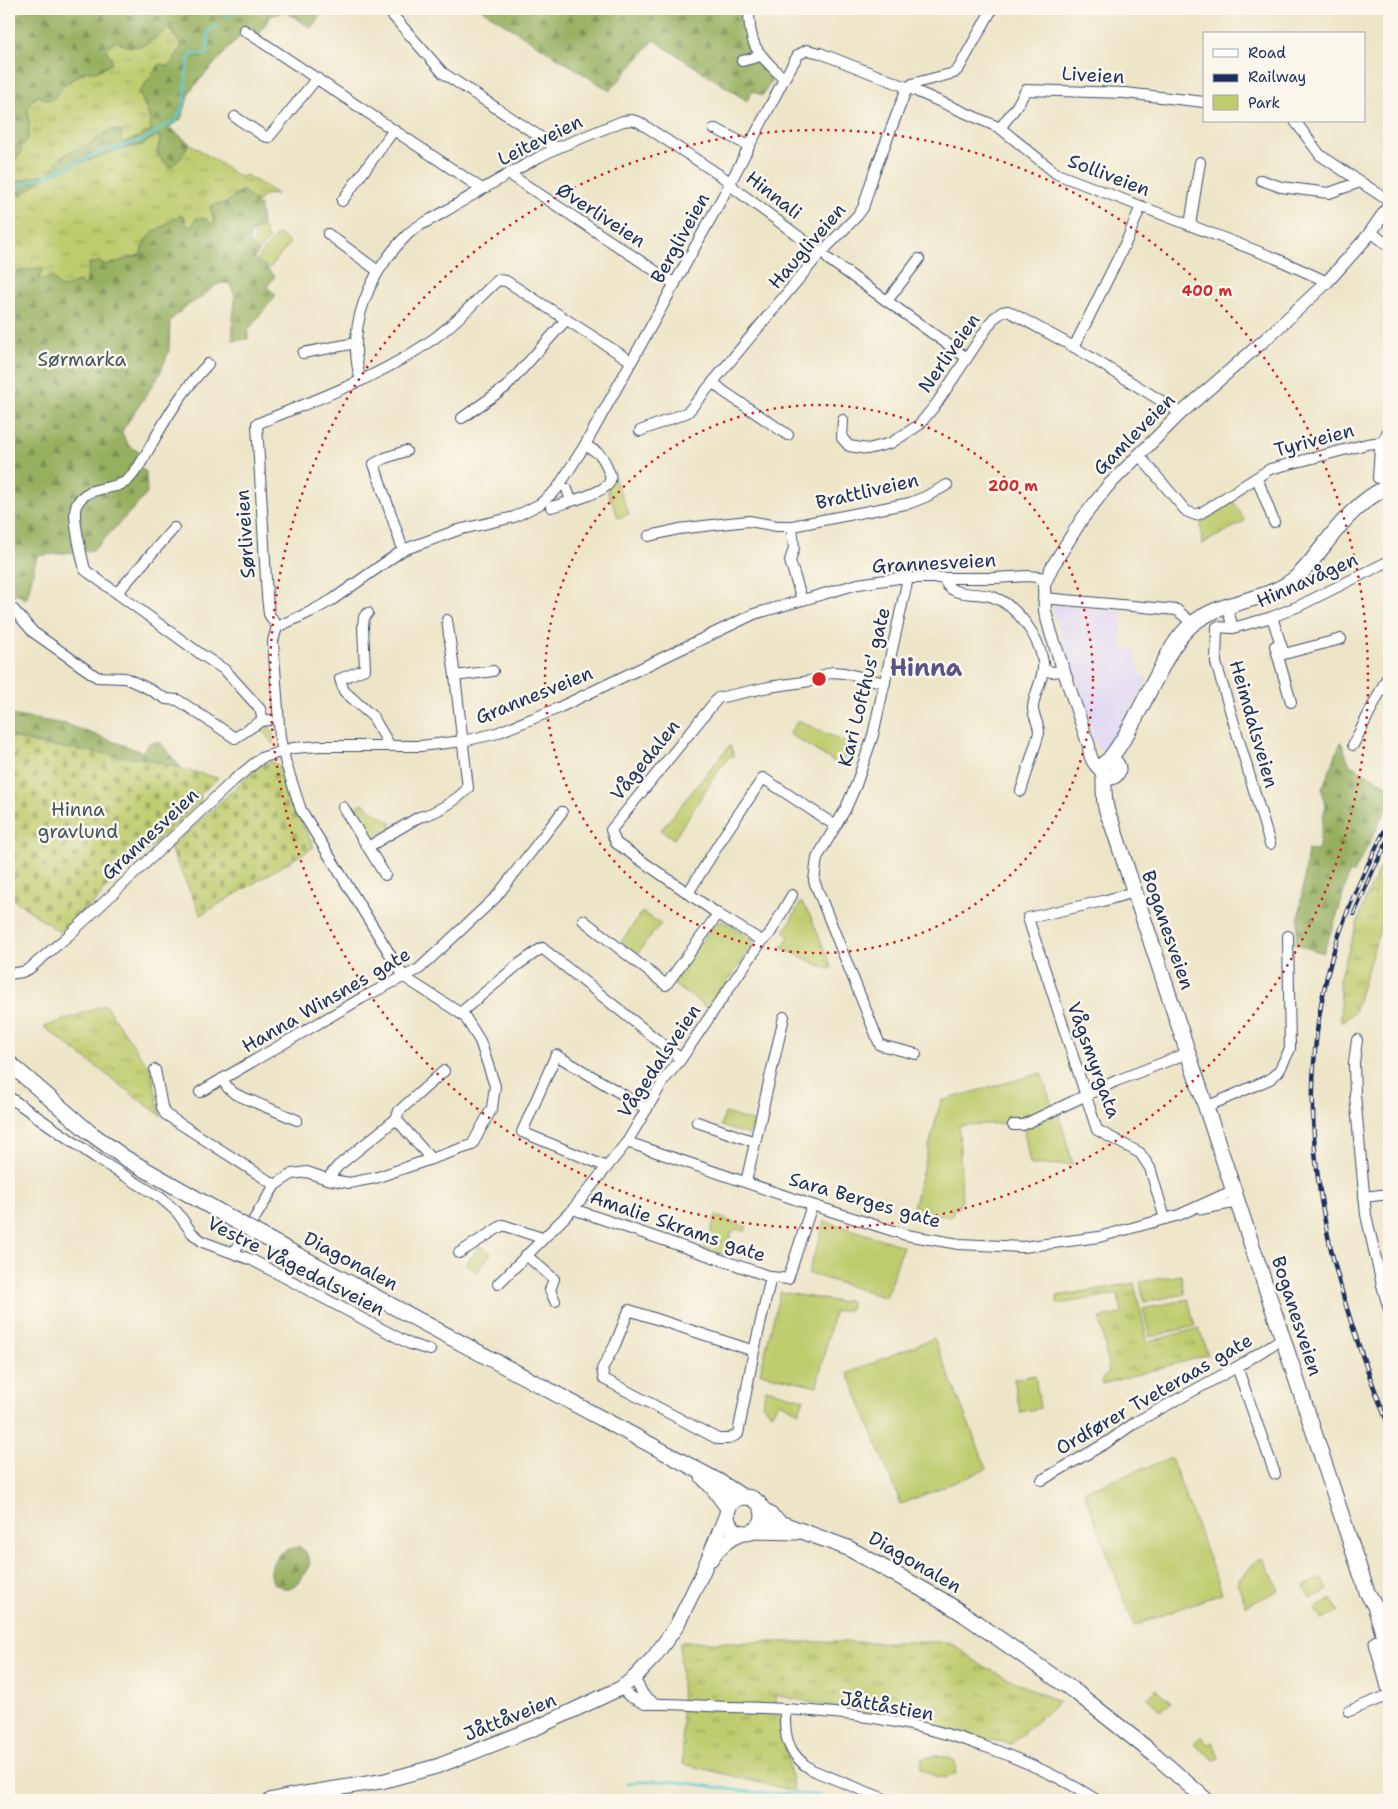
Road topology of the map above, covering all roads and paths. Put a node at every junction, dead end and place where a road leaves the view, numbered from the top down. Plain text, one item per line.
1 (387, 9) edge
2 (749, 9) edge
3 (992, 9) edge
4 (244, 30) dead end
5 (807, 50) joint
6 (761, 56) junction
7 (742, 61) dead end
8 (317, 78) junction
9 (784, 79) junction
10 (909, 88) junction
11 (1203, 102) edge
12 (235, 116) dead end
13 (1296, 122) edge
14 (1000, 128) junction
15 (714, 129) dead end
16 (394, 130) junction
17 (742, 145) junction
18 (557, 148) junction
19 (1200, 162) dead end
20 (508, 174) junction
21 (1261, 180) dead end
22 (730, 182) junction
23 (1360, 182) junction
24 (482, 189) junction
25 (342, 201) dead end
26 (1389, 201) edge
27 (1141, 206) junction
28 (1389, 206) edge
29 (1190, 225) junction
30 (1371, 232) junction
31 (328, 234) dead end
32 (1389, 246) edge
33 (824, 256) junction
34 (919, 259) dead end
35 (378, 271) junction
36 (1326, 283) junction
37 (675, 284) junction
38 (887, 301) junction
39 (566, 320) junction
40 (356, 342) junction
41 (1074, 347) junction
42 (303, 354) dead end
43 (966, 358) junction
44 (631, 361) junction
45 (208, 364) dead end
46 (361, 381) junction
47 (713, 382) junction
48 (1179, 415) junction
49 (462, 418) dead end
50 (843, 420) dead end
51 (1389, 429) edge
52 (640, 431) dead end
53 (788, 435) dead end
54 (1382, 444) junction
55 (585, 445) junction
56 (406, 451) dead end
57 (1138, 454) junction
58 (1389, 454) edge
59 (1257, 478) junction
60 (1384, 482) edge
61 (948, 485) dead end
62 (567, 488) dead end
63 (571, 500) junction
64 (551, 508) dead end
65 (1274, 522) dead end
66 (792, 526) junction
67 (174, 528) dead end
68 (649, 536) dead end
69 (403, 550) junction
70 (1389, 563) edge
71 (908, 578) junction
72 (944, 578) junction
73 (1047, 578) junction
74 (118, 592) junction
75 (1043, 598) junction
76 (802, 600) junction
77 (1227, 607) junction
78 (14, 610) dead end
79 (368, 613) dead end
80 (1270, 618) junction
81 (447, 620) dead end
82 (1192, 624) junction
83 (277, 627) junction
84 (1233, 628) junction
85 (1341, 639) dead end
86 (1043, 669) junction
87 (493, 671) dead end
88 (1064, 671) junction
89 (1389, 674) edge
90 (455, 676) junction
91 (885, 683) junction
92 (1291, 702) dead end
93 (264, 720) junction
94 (278, 720) junction
95 (463, 741) junction
96 (1352, 745) dead end
97 (390, 746) junction
98 (282, 750) junction
99 (1109, 768) junction
100 (1021, 790) dead end
101 (342, 807) dead end
102 (562, 812) dead end
103 (836, 826) junction
104 (1270, 844) dead end
105 (368, 847) junction
106 (385, 875) dead end
107 (1134, 892) junction
108 (688, 893) junction
109 (792, 895) dead end
110 (718, 914) junction
111 (583, 920) dead end
112 (1288, 936) dead end
113 (762, 941) junction
114 (9, 974) edge
115 (404, 977) junction
116 (460, 1013) junction
117 (784, 1018) dead end
118 (1357, 1040) dead end
119 (1188, 1052) junction
120 (916, 1054) dead end
121 (681, 1059) junction
122 (9, 1063) edge
123 (155, 1070) dead end
124 (444, 1071) dead end
125 (222, 1079) junction
126 (200, 1092) dead end
127 (1086, 1096) junction
128 (9, 1097) edge
129 (1206, 1108) junction
130 (647, 1109) junction
131 (396, 1119) junction
132 (297, 1120) dead end
133 (697, 1122) dead end
134 (1013, 1125) dead end
135 (627, 1142) junction
136 (755, 1142) junction
137 (431, 1158) junction
138 (607, 1167) junction
139 (327, 1179) junction
140 (746, 1182) junction
141 (275, 1185) junction
142 (1389, 1194) edge
143 (1236, 1196) junction
144 (1364, 1197) junction
145 (812, 1205) junction
146 (573, 1209) junction
147 (1166, 1219) junction
148 (542, 1238) junction
149 (234, 1252) junction
150 (459, 1253) dead end
151 (526, 1255) junction
152 (771, 1277) junction
153 (498, 1284) dead end
154 (555, 1301) dead end
155 (1389, 1310) edge
156 (1283, 1338) junction
157 (430, 1350) dead end
158 (754, 1350) junction
159 (1237, 1367) junction
160 (693, 1468) junction
161 (1275, 1474) dead end
162 (1042, 1480) dead end
163 (744, 1497) junction
164 (761, 1508) junction
165 (727, 1510) junction
166 (748, 1532) junction
167 (807, 1532) junction
168 (702, 1574) junction
169 (1367, 1592) junction
170 (1389, 1653) edge
171 (634, 1678) junction
172 (1389, 1687) edge
173 (621, 1688) junction
174 (1389, 1695) edge
175 (656, 1704) junction
176 (785, 1709) junction
177 (1349, 1711) dead end
178 (1183, 1780) junction
179 (270, 1800) edge
180 (887, 1800) edge
181 (1097, 1800) edge
182 (1200, 1800) edge
183 (1206, 1800) edge

1 - 18 street
2 - 6 street
3 - 10 street
4 - 8 street
5 - 9 street, Bergliveien
5 - 10 street, Solliveien
6 - 7 street
6 - 9 street
8 - 12 street
8 - 16 street
9 - 17 street, Bergliveien
10 - 14 street, Solliveien
10 - 33 street, Haugliveien
11 - 14 street, Liveien
13 - 23 street
14 - 27 street, Solliveien
15 - 17 street
16 - 24 street
16 - 25 street
17 - 22 street, Bergliveien
18 - 20 street, Leiteveien
18 - 22 street, Leiteveien
19 - 29 street
20 - 24 street, Leiteveien
20 - 37 street, Øverliveien
21 - 23 street
22 - 33 street, Hinnali
22 - 37 street, Bergliveien
23 - 26 street
24 - 35 street, Leiteveien
27 - 29 street, Solliveien
27 - 41 street
28 - 30 street, Gamleveien
29 - 36 street, Solliveien
30 - 32 street
30 - 36 street, Gamleveien
31 - 35 street
33 - 38 street, Hinnali
33 - 47 street, Haugliveien
34 - 38 street
35 - 40 street, Leiteveien
36 - 48 street, Gamleveien
37 - 44 street, Bergliveien
38 - 43 street, Hinnali
39 - 44 street
39 - 46 street
39 - 49 street
40 - 42 street
40 - 46 street, Leiteveien
41 - 43 street, Nerliveien
41 - 48 street, Nerliveien
43 - 50 street, Nerliveien
44 - 55 street, Bergliveien
45 - 74 street
46 - 83 street, Sørliveien
47 - 52 street, Haugliveien
47 - 53 street
48 - 57 street, Gamleveien
51 - 54 street
54 - 58 street
54 - 59 street, Tyriveien
54 - 60 street
55 - 63 street
55 - 69 street, Bergliveien
56 - 69 street
57 - 59 street, Tyriveien
57 - 73 street, Gamleveien
59 - 65 street, Tyriveien
60 - 77 main road
61 - 66 street, Brattliveien
62 - 63 street
63 - 64 street
66 - 68 street, Brattliveien
66 - 76 street
67 - 74 street
69 - 83 street, Bergliveien
70 - 80 street, Hinnavågen
71 - 72 street, Grannesveien
71 - 76 street, Grannesveien
71 - 91 street, Kari Lofthus' gate
72 - 73 street, Grannesveien
72 - 86 street
73 - 75 street, Gamleveien
74 - 93 street
75 - 82 street
75 - 88 street, Gamleveien
76 - 95 street, Grannesveien
77 - 82 main road
77 - 84 street
78 - 93 street
79 - 97 street
80 - 84 street, Hinnavågen
80 - 85 street
80 - 92 street
81 - 90 street
82 - 99 main road
83 - 94 street, Sørliveien
84 - 104 street, Heimdalsveien
86 - 88 street
86 - 100 street
87 - 90 street
88 - 99 street, Gamleveien
89 - 96 street
90 - 95 street
91 - 103 street, Kari Lofthus' gate
91 - 108 street, Vågedalen
93 - 94 street
94 - 98 street, Sørliveien
95 - 97 street, Grannesveien
95 - 105 street
97 - 98 street, Grannesveien
98 - 114 street, Grannesveien
98 - 115 street, Sørliveien
99 - 107 main road, Boganesveien
101 - 105 street
102 - 115 street, Hanna Winsnes gate
103 - 108 street
103 - 120 street, Kari Lofthus' gate
105 - 106 street
107 - 119 main road, Boganesveien
107 - 127 street, Vågsmyrgata
108 - 110 street, Vågedalen
109 - 113 street, Vågedalsveien
110 - 111 street
110 - 113 street, Vågedalen
112 - 129 street
113 - 121 street, Vågedalsveien
115 - 116 street
115 - 125 street, Hanna Winsnes gate
116 - 121 street
116 - 137 street
117 - 136 street
118 - 144 street
119 - 127 street
119 - 129 main road, Boganesveien
121 - 130 street, Vågedalsveien
122 - 160 main road, Diagonalen, bridge
123 - 141 street
124 - 131 street
125 - 126 street, Hanna Winsnes gate
125 - 132 street
127 - 134 street
127 - 147 street, Vågsmyrgata
128 - 149 street, Vestre Vågedalsveien
129 - 143 main road, Boganesveien
130 - 135 street, Vågedalsveien
130 - 138 street
131 - 137 street
131 - 139 street
133 - 136 street
135 - 138 street, Vågedalsveien
135 - 140 street, Sara Berges gate
136 - 140 street
137 - 139 street
138 - 146 street, Vågedalsveien
139 - 141 street
140 - 145 street, Sara Berges gate
141 - 149 street
142 - 144 street
143 - 147 street, Sara Berges gate
143 - 156 main road, Boganesveien
144 - 155 street
145 - 147 street, Sara Berges gate
145 - 152 street
146 - 148 street, Vågedalsveien
146 - 152 street, Amalie Skrams gate
148 - 150 street
148 - 151 street, Vågedalsveien
149 - 157 street, Vestre Vågedalsveien
151 - 153 street, Vågedalsveien
151 - 154 street
152 - 158 street
156 - 159 street, Ordfører Tveteraas gate
156 - 169 main road, Boganesveien
158 - 158 street
159 - 161 street
159 - 162 street, Ordfører Tveteraas gate
160 - 163 main road, Diagonalen
160 - 165 main road, Diagonalen
163 - 164 main road
163 - 165 main road
164 - 166 main road
164 - 167 main road, Diagonalen
165 - 166 main road
165 - 168 main road, Jåttåveien
166 - 167 main road, Diagonalen
166 - 168 main road, Jåttåveien
167 - 178 main road, Diagonalen
168 - 171 main road, Jåttåveien
169 - 170 main road, Boganesveien
169 - 172 main road, Boganesveien
171 - 173 main road, Jåttåveien
171 - 175 street
173 - 175 street, Jåttåstien
173 - 179 main road, Jåttåveien
174 - 177 street
175 - 176 street, Jåttåstien
176 - 180 street
176 - 181 street, Jåttåstien
178 - 182 main road
178 - 183 main road

